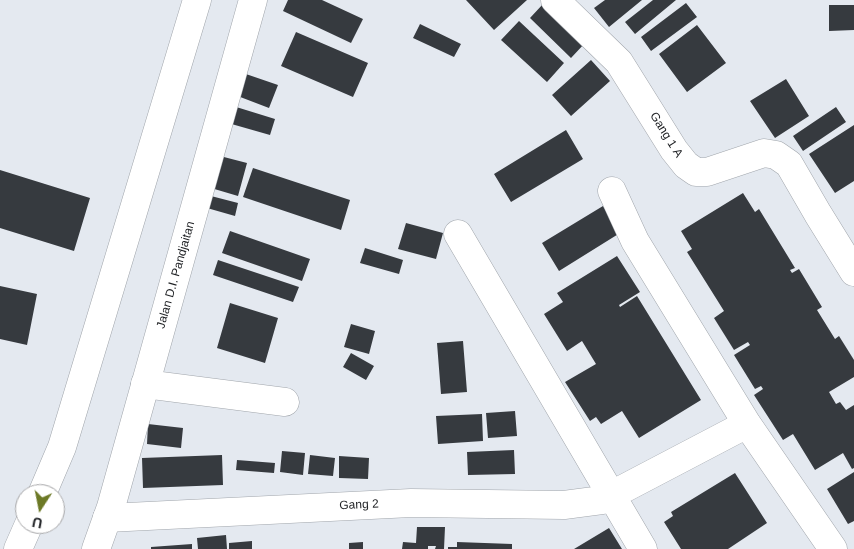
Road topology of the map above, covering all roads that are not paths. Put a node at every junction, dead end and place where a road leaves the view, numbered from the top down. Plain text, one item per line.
1 (197, 0) edge
2 (252, 0) edge
3 (555, 0) edge
4 (612, 191) dead end
5 (458, 234) dead end
6 (854, 272) edge
7 (145, 384) junction
8 (285, 402) dead end
9 (747, 424) junction
10 (46, 484) edge
11 (610, 495) junction
12 (107, 518) junction
13 (25, 534) edge
14 (18, 549) edge
15 (96, 549) edge
16 (643, 549) edge
17 (833, 549) edge

1 - 10 street
2 - 7 street, Jalan D.I. Pandjaitan
3 - 6 street, Gang 1 A
4 - 9 street
5 - 11 street
7 - 8 street
7 - 12 street, Jalan D.I. Pandjaitan
9 - 11 street, Gang 2
9 - 17 street
11 - 12 street, Gang 2
11 - 16 street
12 - 15 street, Jalan D.I. Pandjaitan
13 - 14 street

